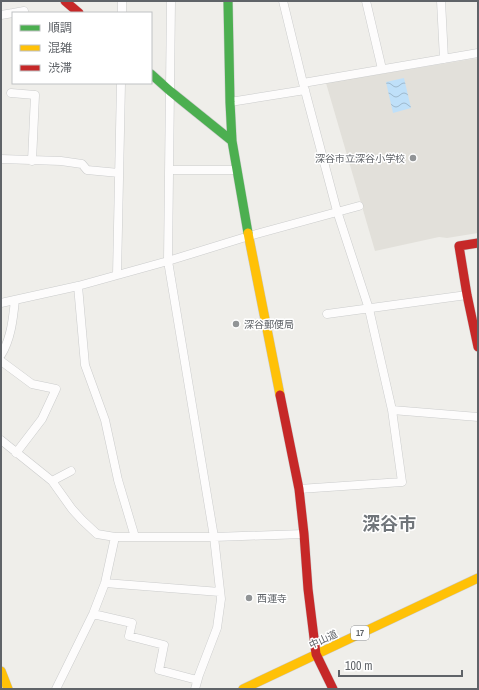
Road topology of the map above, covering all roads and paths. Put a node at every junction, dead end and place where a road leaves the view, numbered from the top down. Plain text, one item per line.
1 (65, 1) edge
2 (122, 1) edge
3 (171, 1) edge
4 (228, 1) edge
5 (283, 1) edge
6 (366, 1) edge
7 (441, 1) edge
8 (24, 11) dead end
9 (18, 12) edge
10 (78, 12) edge
11 (122, 12) edge
12 (12, 13) edge
13 (1, 15) edge
14 (478, 53) edge
15 (444, 59) junction
16 (382, 69) junction
17 (152, 75) edge
18 (121, 84) edge
19 (304, 87) junction
20 (170, 91) junction
21 (11, 93) dead end
22 (230, 102) junction
23 (232, 141) junction
24 (1, 159) edge
25 (32, 160) junction
26 (169, 170) junction
27 (237, 170) junction
28 (119, 173) junction
29 (358, 206) dead end
30 (337, 211) junction
31 (249, 236) junction
32 (478, 243) edge
33 (168, 261) junction
34 (117, 275) junction
35 (78, 286) junction
36 (467, 295) junction
37 (15, 300) junction
38 (1, 303) edge
39 (369, 309) junction
40 (327, 314) dead end
41 (478, 347) edge
42 (1, 355) edge
43 (1, 361) edge
44 (392, 410) junction
45 (478, 417) edge
46 (1, 440) edge
47 (16, 453) junction
48 (71, 471) dead end
49 (52, 481) junction
50 (299, 489) junction
51 (304, 534) junction
52 (135, 537) junction
53 (214, 537) junction
54 (115, 538) junction
55 (478, 578) edge
56 (105, 583) junction
57 (220, 592) junction
58 (94, 614) junction
59 (316, 654) junction
60 (1, 671) edge
61 (197, 680) junction
62 (8, 689) edge
63 (56, 689) edge
64 (195, 689) edge
65 (243, 689) edge
66 (334, 689) edge

1 - 10 main road
2 - 11 street
3 - 20 street
4 - 22 main road
5 - 19 street
6 - 16 street
7 - 15 street
8 - 9 street
12 - 13 street
14 - 15 street
15 - 16 street
16 - 19 street
17 - 20 main road
18 - 28 street
19 - 22 street
19 - 30 street
20 - 23 main road
20 - 26 street
21 - 25 street
22 - 23 main road
23 - 27 main road
24 - 25 street
25 - 28 street
26 - 27 street
26 - 33 street
27 - 31 main road
28 - 34 street
29 - 30 street
30 - 31 street
30 - 39 street
31 - 33 street
31 - 50 main road
32 - 36 main road
33 - 34 street
33 - 53 street
34 - 35 street
35 - 37 street
35 - 52 street
36 - 39 street
36 - 41 main road
37 - 38 street
37 - 42 street
39 - 40 street
39 - 44 street
43 - 47 street
44 - 45 street
44 - 50 street
46 - 47 street
47 - 49 street
48 - 49 street
49 - 54 street
50 - 51 main road
51 - 53 street
51 - 59 main road
52 - 53 street
52 - 54 street
53 - 57 street
54 - 56 street
55 - 59 main road, 中山道 / 17
56 - 57 street
56 - 58 street
57 - 61 street
58 - 61 street
58 - 63 street
59 - 65 main road, 中山道 / 17
59 - 66 main road
60 - 62 main road
61 - 64 street

